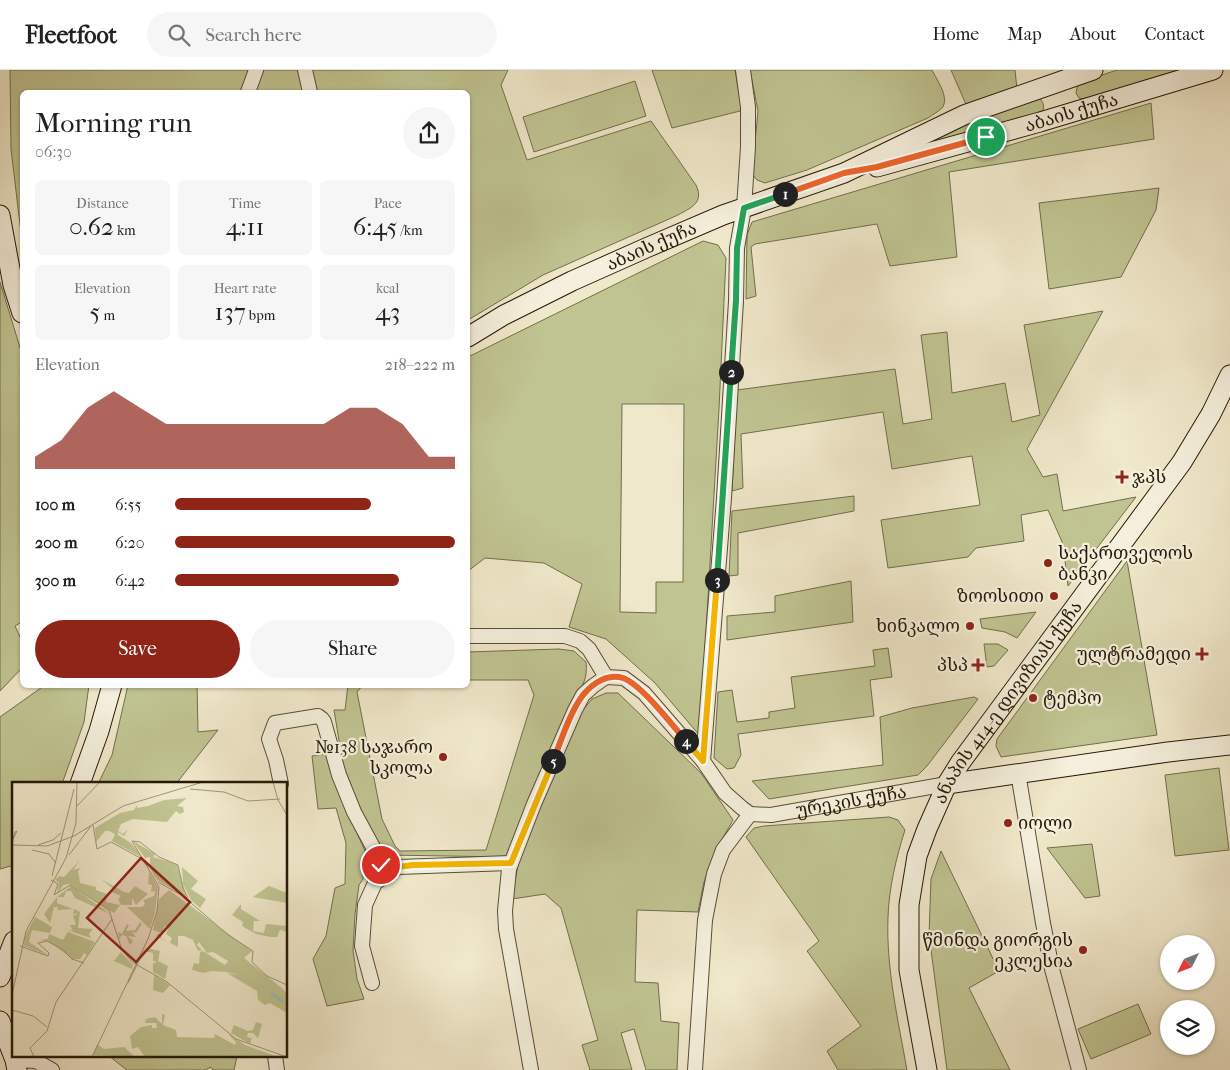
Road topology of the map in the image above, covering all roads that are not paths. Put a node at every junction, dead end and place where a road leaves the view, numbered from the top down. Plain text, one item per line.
1 (256, 70) edge
2 (305, 70) edge
3 (743, 70) edge
4 (1213, 70) edge
5 (1086, 73) edge
6 (249, 90) edge
7 (310, 90) edge
8 (1031, 91) junction
9 (1091, 107) junction
10 (1040, 122) junction
11 (844, 173) junction
12 (744, 208) junction
13 (0, 215) edge
14 (20, 306) edge
15 (470, 336) edge
16 (1230, 374) edge
17 (470, 636) edge
18 (606, 677) junction
19 (108, 691) edge
20 (1230, 745) edge
21 (703, 761) junction
22 (1018, 773) junction
23 (81, 782) edge
24 (281, 782) edge
25 (947, 784) junction
26 (750, 814) junction
27 (511, 863) junction
28 (387, 873) junction
29 (12, 945) edge
30 (0, 977) edge
31 (372, 983) dead end
32 (0, 1021) edge
33 (12, 1054) edge
34 (16, 1065) edge
35 (52, 1070) edge
36 (531, 1070) edge
37 (695, 1070) edge
38 (927, 1070) edge
39 (1079, 1070) edge

1 - 6 street
2 - 7 street
3 - 12 street
4 - 9 street, აბაის ქუჩა
5 - 8 street, აბაის ქუჩა
5 - 9 street
8 - 10 street
8 - 11 street, აბაის ქუჩა
9 - 10 street, აბაის ქუჩა
10 - 11 street, აბაის ქუჩა
11 - 12 street, აბაის ქუჩა
12 - 15 street, აბაის ქუჩა
12 - 21 street
13 - 14 street
16 - 25 street, ანაპის 414-ე დივიზიას ქუჩა
17 - 18 street
18 - 21 street
18 - 27 street
19 - 23 street
20 - 22 street, ურეკის ქუჩა
21 - 26 street
22 - 25 street, ურეკის ქუჩა
22 - 39 street
24 - 28 street
25 - 26 street, ურეკის ქუჩა
25 - 38 street, ანაპის 414-ე დივიზიას ქუჩა
26 - 37 street
27 - 28 street
27 - 36 street
28 - 31 street
29 - 30 street
32 - 33 street
34 - 35 street

